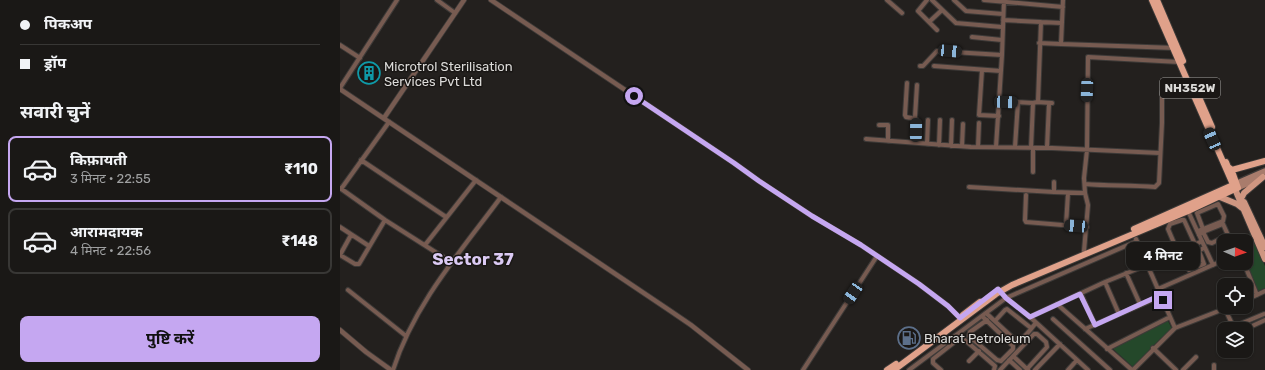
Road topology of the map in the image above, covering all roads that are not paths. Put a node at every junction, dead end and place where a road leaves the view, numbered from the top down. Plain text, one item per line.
1 (397, 0) edge
2 (437, 0) edge
3 (464, 0) edge
4 (491, 0) edge
5 (888, 0) edge
6 (927, 0) edge
7 (932, 0) edge
8 (954, 0) edge
9 (984, 0) edge
10 (1063, 0) edge
11 (1152, 0) edge
12 (1157, 0) edge
13 (1004, 1) edge
14 (1063, 7) junction
15 (942, 10) junction
16 (455, 13) junction
17 (902, 13) dead end
18 (1003, 14) junction
19 (1003, 20) junction
20 (929, 22) junction
21 (1041, 22) junction
22 (1061, 23) junction
23 (1002, 27) junction
24 (937, 30) dead end
25 (972, 37) dead end
26 (1002, 40) junction
27 (1039, 43) junction
28 (1061, 44) junction
29 (340, 45) edge
30 (1175, 48) junction
31 (1002, 55) junction
32 (360, 58) junction
33 (1179, 62) junction
34 (920, 66) dead end
35 (934, 66) dead end
36 (982, 70) junction
37 (1001, 71) junction
38 (907, 83) dead end
39 (917, 85) dead end
40 (340, 89) edge
41 (1191, 90) junction
42 (999, 101) junction
43 (1018, 102) junction
44 (1035, 102) junction
45 (999, 116) junction
46 (915, 117) junction
47 (384, 118) junction
48 (928, 120) dead end
49 (940, 120) dead end
50 (952, 120) dead end
51 (389, 122) junction
52 (979, 123) dead end
53 (963, 124) dead end
54 (879, 125) dead end
55 (866, 140) dead end
56 (888, 141) junction
57 (916, 142) junction
58 (927, 144) junction
59 (939, 145) junction
60 (951, 146) junction
61 (962, 146) junction
62 (978, 147) junction
63 (996, 147) junction
64 (1015, 147) junction
65 (1032, 148) junction
66 (1047, 148) junction
67 (1087, 150) junction
68 (1160, 153) junction
69 (361, 160) junction
70 (1265, 161) edge
71 (1250, 166) junction
72 (1033, 172) dead end
73 (1264, 175) edge
74 (1231, 176) junction
75 (476, 180) junction
76 (1054, 182) dead end
77 (1084, 184) junction
78 (969, 186) dead end
79 (1236, 186) junction
80 (340, 189) edge
81 (1054, 192) junction
82 (1068, 193) junction
83 (1085, 193) junction
84 (1026, 195) dead end
85 (501, 197) junction
86 (1220, 197) junction
87 (1242, 197) junction
88 (1242, 208) junction
89 (1188, 211) junction
90 (446, 217) junction
91 (385, 220) junction
92 (1066, 225) junction
93 (340, 227) edge
94 (1087, 227) junction
95 (1203, 230) junction
96 (1133, 231) junction
97 (1198, 233) junction
98 (351, 235) junction
99 (1137, 241) junction
100 (1202, 241) junction
101 (1195, 244) junction
102 (425, 245) junction
103 (369, 246) junction
104 (1265, 247) edge
105 (1204, 248) junction
106 (1084, 251) junction
107 (1199, 251) junction
108 (340, 255) edge
109 (877, 256) junction
110 (1265, 259) edge
111 (451, 262) junction
112 (1217, 263) edge
113 (1147, 265) junction
114 (1213, 265) junction
115 (1247, 270) edge
116 (1041, 271) junction
117 (1126, 273) junction
118 (1105, 282) junction
119 (1158, 289) junction
120 (348, 290) dead end
121 (999, 290) junction
122 (1265, 291) edge
123 (1080, 294) junction
124 (1257, 295) junction
125 (1161, 296) junction
126 (1253, 297) edge
127 (1006, 298) junction
128 (1057, 304) junction
129 (1140, 304) junction
130 (1217, 312) edge
131 (984, 314) junction
132 (1119, 314) junction
133 (1264, 314) dead end
134 (1030, 317) junction
135 (1170, 317) junction
136 (960, 318) junction
137 (1053, 319) dead end
138 (987, 320) junction
139 (1265, 320) edge
140 (995, 321) junction
141 (1247, 322) edge
142 (1036, 323) junction
143 (1095, 325) junction
144 (1253, 326) edge
145 (1031, 328) junction
146 (1175, 328) junction
147 (1085, 329) junction
148 (340, 330) edge
149 (960, 335) junction
150 (406, 336) junction
151 (1060, 344) junction
152 (1153, 348) junction
153 (1108, 349) junction
154 (979, 351) junction
155 (1013, 356) junction
156 (1196, 357) dead end
157 (1009, 360) junction
158 (1077, 360) junction
159 (969, 362) dead end
160 (912, 369) edge
161 (1028, 369) edge
162 (392, 370) edge
163 (748, 370) edge
164 (803, 370) edge
165 (887, 370) edge
166 (894, 370) edge
167 (941, 370) edge
168 (994, 370) edge
169 (1000, 370) edge
170 (1020, 370) edge
171 (1035, 370) edge
172 (1068, 370) edge
173 (1088, 370) edge
174 (1110, 370) edge
175 (1132, 370) edge
176 (1176, 370) edge
177 (1183, 370) edge

1 - 32 street
2 - 16 street
3 - 16 street
4 - 109 street
5 - 17 street
6 - 20 street
7 - 15 street
8 - 18 street
9 - 13 street
10 - 14 street
11 - 30 highway, NH352W
12 - 30 highway, NH352W
13 - 14 street
13 - 18 street
14 - 22 street
15 - 20 street
15 - 23 street
16 - 47 street
18 - 19 street
19 - 21 street
19 - 23 street
20 - 24 street
21 - 22 street
21 - 27 street
22 - 28 street
23 - 26 street
25 - 26 street
26 - 31 street
27 - 28 street
27 - 44 street
28 - 30 street
29 - 32 street
30 - 33 highway, NH352W
30 - 71 highway, NH352W
31 - 34 street
31 - 37 street
32 - 40 street
33 - 41 highway, NH352W
33 - 67 street
35 - 36 street
36 - 37 street
36 - 45 street
37 - 42 street
38 - 46 street
39 - 46 street
40 - 47 street
41 - 68 street
41 - 74 highway, NH352W
42 - 43 street
42 - 45 street
43 - 44 street
43 - 64 street
44 - 65 street
44 - 66 street
45 - 63 street
46 - 57 street
47 - 51 street
48 - 58 street
49 - 59 street
50 - 60 street
51 - 69 street
51 - 75 street
52 - 62 street
53 - 61 street
54 - 56 street
55 - 56 street
56 - 57 street
57 - 58 street
58 - 59 street
59 - 60 street
60 - 61 street
61 - 62 street
62 - 63 street
63 - 64 street
64 - 65 street
65 - 66 street
65 - 72 street
66 - 67 street
67 - 68 street
67 - 77 street
68 - 77 street
69 - 80 street
69 - 90 street
70 - 71 highway
71 - 74 highway
73 - 79 main road
73 - 87 main road
74 - 79 highway, NH352W
75 - 85 street
75 - 90 street
76 - 81 street
77 - 83 street
78 - 81 street
79 - 86 highway
79 - 87 main road
79 - 88 main road
79 - 96 highway
80 - 91 street
81 - 82 street
82 - 83 street
82 - 92 street
83 - 94 street
84 - 92 street
85 - 111 street
85 - 163 street
86 - 88 main road
86 - 89 highway
87 - 104 main road
88 - 110 main road
89 - 96 highway
89 - 97 street
90 - 102 street
91 - 102 street
91 - 103 street
92 - 94 street
93 - 98 street
94 - 106 street
95 - 95 street
95 - 95 street
95 - 97 street
96 - 99 street
96 - 106 highway
96 - 116 highway
97 - 100 street
98 - 103 street
98 - 108 street
99 - 113 street
99 - 127 street
100 - 101 street
100 - 105 street
101 - 101 street
102 - 111 street
103 - 108 street
105 - 107 street
105 - 114 street
106 - 116 highway
107 - 107 street
109 - 136 street
109 - 164 street
111 - 150 street
112 - 114 street
113 - 117 street
113 - 119 street
114 - 119 street
115 - 124 street
116 - 121 highway
117 - 118 street
117 - 129 street
118 - 123 street
118 - 132 street
119 - 125 street
120 - 150 street
121 - 127 street
121 - 136 highway
121 - 166 highway
122 - 124 street
123 - 128 street
123 - 143 street
124 - 126 street
125 - 129 street
125 - 135 street
127 - 131 street
127 - 134 street
128 - 134 street
128 - 147 street
129 - 132 street
130 - 146 street
131 - 138 street
131 - 140 street
131 - 149 street
132 - 143 street
133 - 141 street
134 - 142 street
135 - 146 street
135 - 153 street
136 - 165 highway
137 - 174 street
138 - 138 street
139 - 144 street
140 - 145 street
140 - 145 street
142 - 145 street
142 - 151 street
143 - 147 street
146 - 152 street
147 - 153 street
148 - 162 street
149 - 154 street
149 - 160 street
149 - 167 street
150 - 162 street
151 - 158 street
151 - 171 street
152 - 175 street
152 - 176 street
153 - 175 street
154 - 159 street
154 - 168 street
155 - 157 street
155 - 161 street
155 - 161 street
156 - 177 street
157 - 169 street
157 - 170 street
158 - 172 street
158 - 173 street

